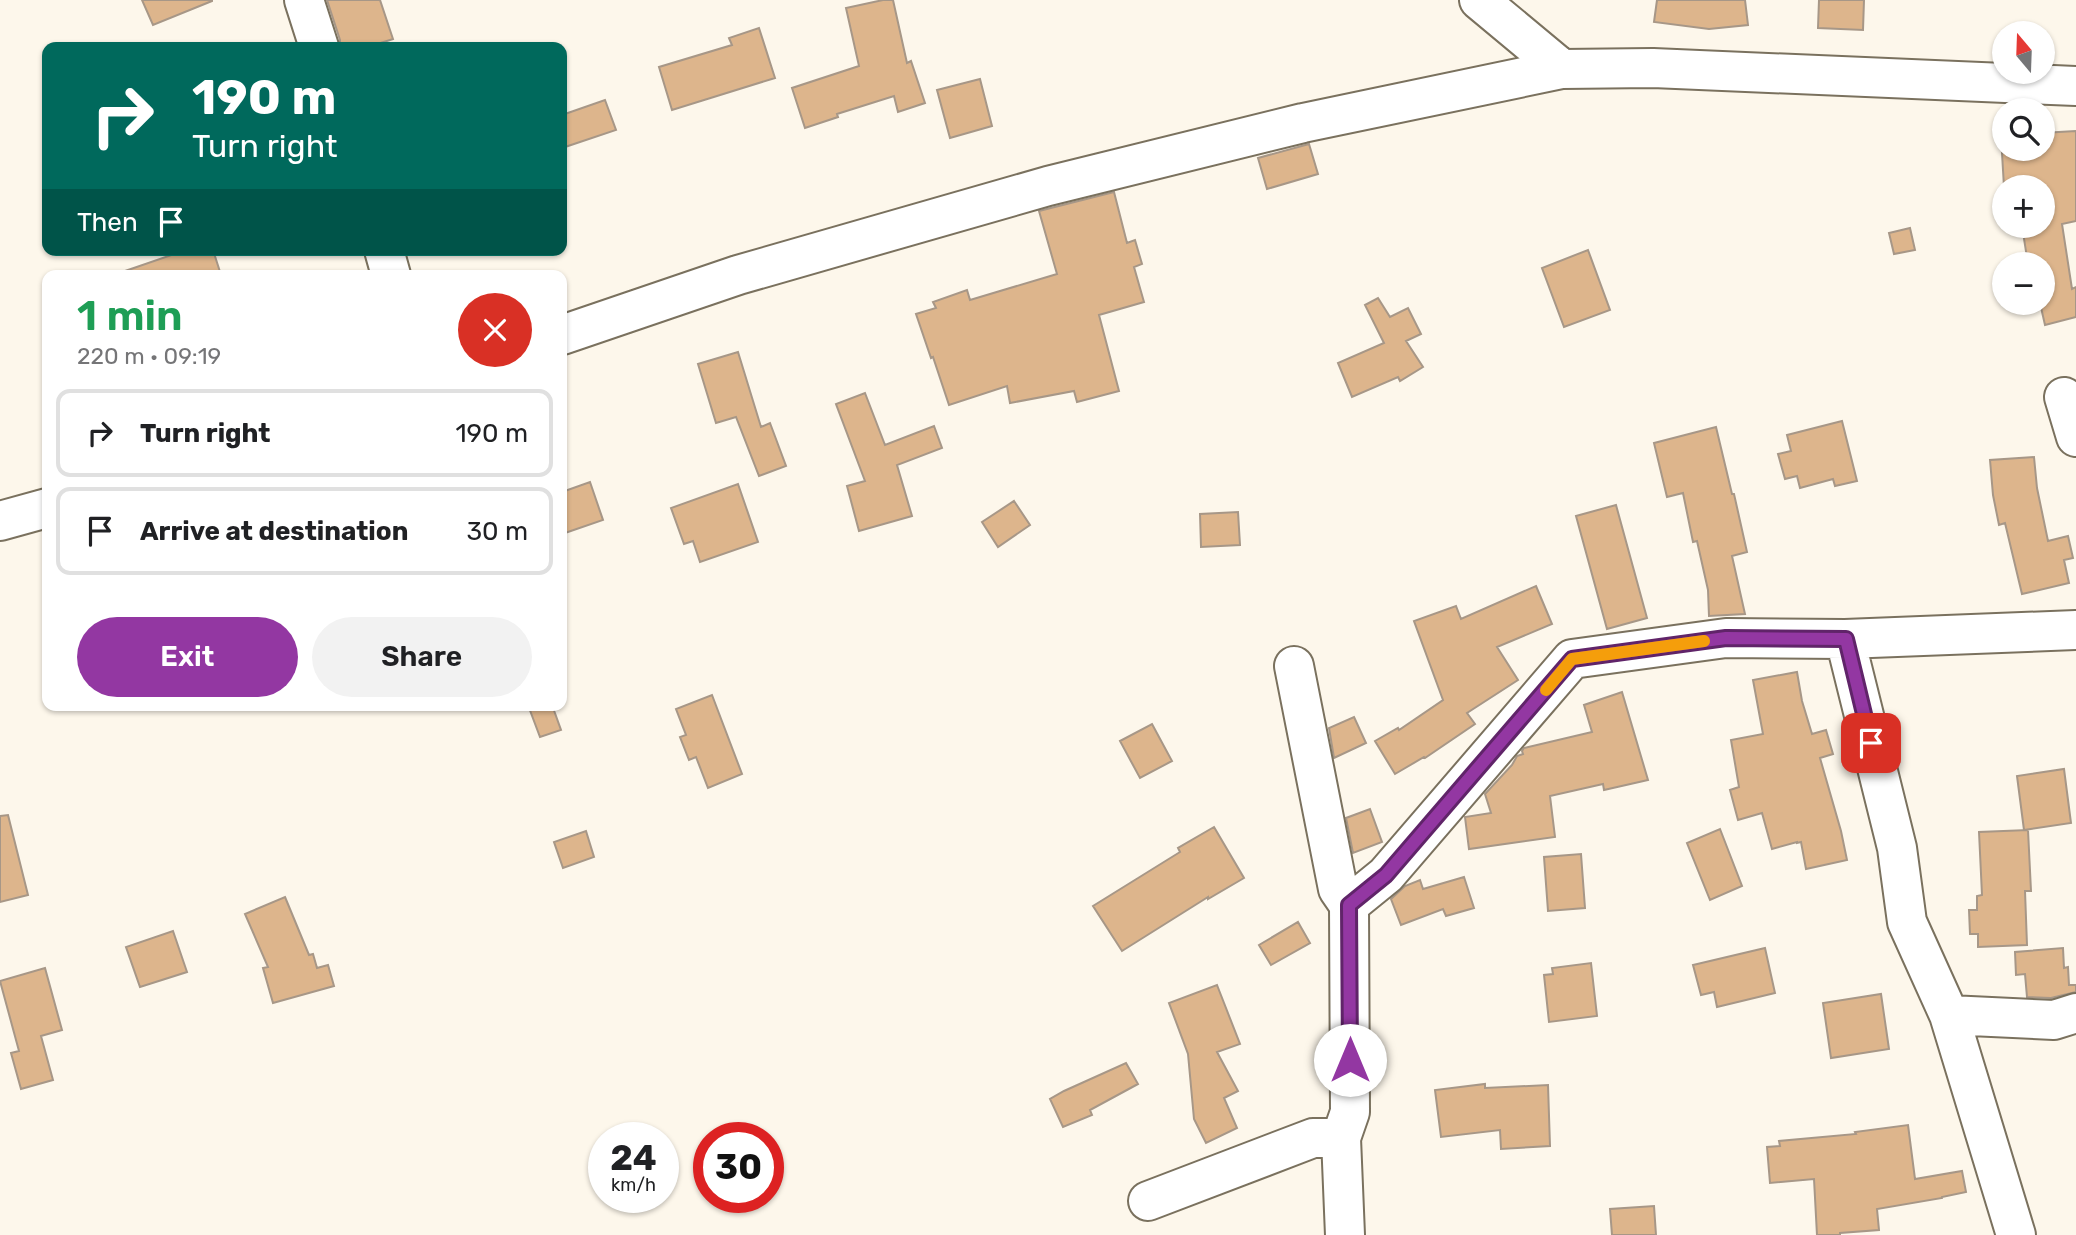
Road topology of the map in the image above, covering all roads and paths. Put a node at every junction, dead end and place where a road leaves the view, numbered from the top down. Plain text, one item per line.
1 (304, 0) edge
2 (1479, 0) edge
3 (317, 42) edge
4 (1562, 69) junction
5 (2076, 86) edge
6 (567, 333) edge
7 (2064, 397) dead end
8 (2076, 437) edge
9 (42, 509) edge
10 (0, 521) edge
11 (2076, 630) edge
12 (1846, 639) junction
13 (1294, 666) dead end
14 (1349, 905) junction
15 (2076, 1013) edge
16 (1949, 1015) junction
17 (1341, 1138) junction
18 (1149, 1201) dead end
19 (1345, 1235) edge
20 (2016, 1235) edge

1 - 3 street
2 - 4 street
4 - 5 street
4 - 6 street
7 - 8 street
9 - 10 street
11 - 12 street
12 - 14 street
12 - 16 street
13 - 14 street
14 - 17 street
15 - 16 street
16 - 20 street
17 - 18 street
17 - 19 street

